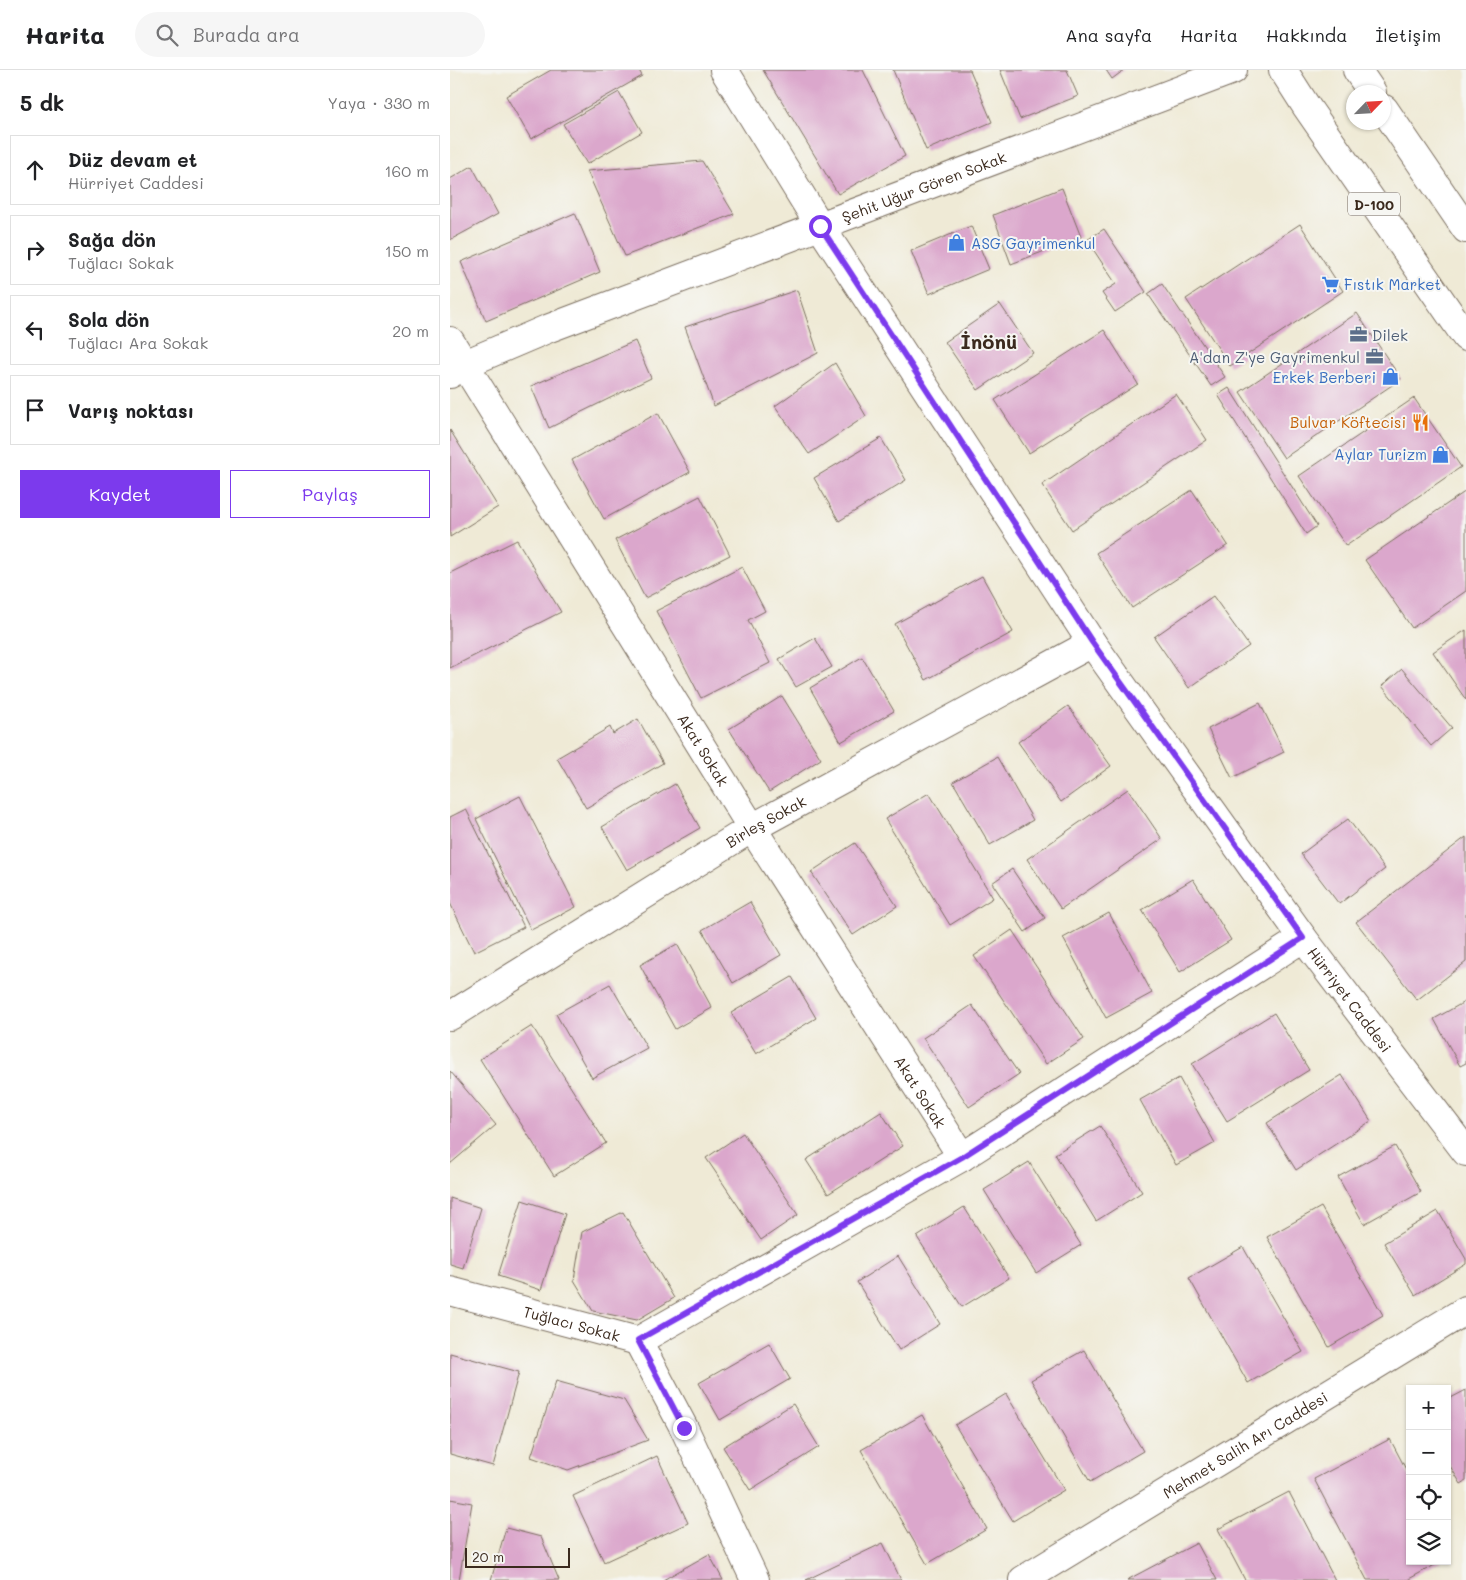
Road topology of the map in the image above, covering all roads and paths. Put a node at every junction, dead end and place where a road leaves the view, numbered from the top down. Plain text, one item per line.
1 (724, 70) edge
2 (1233, 70) edge
3 (1283, 70) edge
4 (1357, 70) edge
5 (1367, 85) edge
6 (1391, 119) edge
7 (820, 226) junction
8 (1466, 229) edge
9 (1466, 338) edge
10 (450, 341) edge
11 (457, 369) edge
12 (1092, 642) junction
13 (752, 828) junction
14 (1303, 938) junction
15 (450, 1016) edge
16 (1466, 1152) edge
17 (962, 1157) junction
18 (450, 1291) edge
19 (1466, 1310) edge
20 (638, 1340) junction
21 (755, 1580) edge
22 (1023, 1580) edge

1 - 7 main road, Hürriyet Caddesi
2 - 7 main road, Şehit Uğur Gören Sokak
3 - 9 main road, D-100
4 - 5 main road
6 - 8 main road
7 - 11 main road, Şehit Uğur Gören Sokak
7 - 12 main road, Hürriyet Caddesi
10 - 11 main road, Akat Sokak
11 - 13 main road, Akat Sokak
12 - 13 main road, Birleş Sokak
12 - 14 main road, Hürriyet Caddesi
13 - 15 main road, Birleş Sokak
13 - 17 main road, Akat Sokak
14 - 16 main road, Hürriyet Caddesi
14 - 17 main road, Tuğlacı Sokak
17 - 20 main road, Tuğlacı Sokak
18 - 20 main road, Tuğlacı Sokak
19 - 22 main road, Mehmet Salih Arı Caddesi
20 - 21 main road

